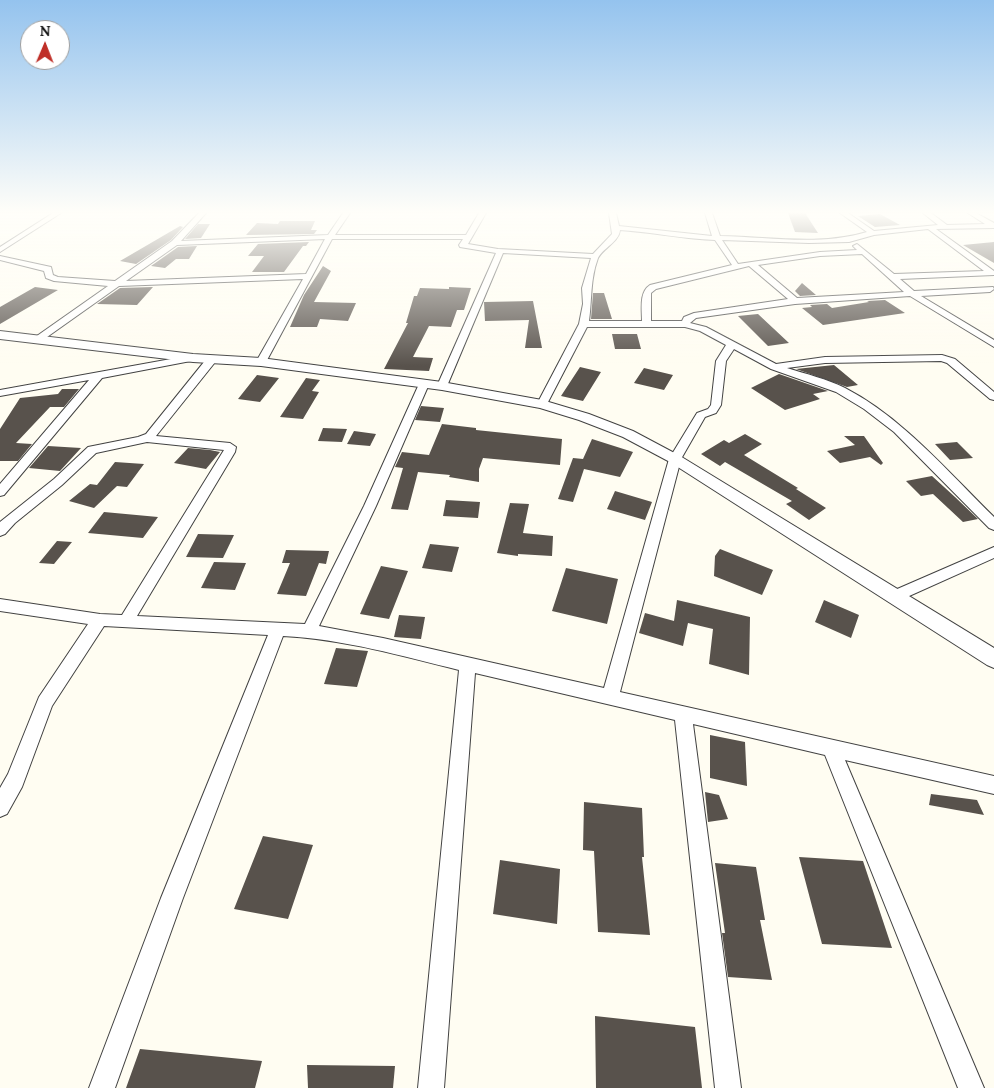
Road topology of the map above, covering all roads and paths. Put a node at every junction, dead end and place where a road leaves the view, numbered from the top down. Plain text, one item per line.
1 (25, 264) edge
2 (145, 264) edge
3 (315, 264) edge
4 (495, 264) edge
5 (594, 264) edge
6 (747, 264) edge
7 (752, 264) edge
8 (877, 264) edge
9 (979, 264) edge
10 (736, 266) joint
11 (964, 274) junction
12 (308, 276) junction
13 (892, 277) junction
14 (116, 284) junction
15 (992, 290) edge
16 (912, 294) junction
17 (795, 301) junction
18 (584, 324) junction
19 (646, 324) junction
20 (685, 324) junction
21 (0, 335) edge
22 (37, 340) junction
23 (732, 344) junction
24 (994, 344) edge
25 (193, 358) junction
26 (212, 359) junction
27 (261, 362) junction
28 (775, 367) junction
29 (97, 377) junction
30 (424, 384) junction
31 (442, 386) junction
32 (0, 393) edge
33 (994, 397) edge
34 (542, 404) junction
35 (146, 438) junction
36 (676, 458) junction
37 (0, 492) edge
38 (989, 514) edge
39 (5, 520) edge
40 (994, 525) edge
41 (0, 531) edge
42 (994, 552) edge
43 (893, 597) junction
44 (0, 605) edge
45 (100, 620) junction
46 (126, 621) junction
47 (278, 630) junction
48 (309, 632) junction
49 (994, 659) edge
50 (468, 665) junction
51 (610, 696) junction
52 (683, 713) junction
53 (831, 748) junction
54 (994, 785) edge
55 (0, 807) edge
56 (102, 1088) edge
57 (431, 1088) edge
58 (728, 1088) edge
59 (971, 1088) edge

1 - 14 street
2 - 14 street
3 - 12 street
4 - 31 street
5 - 18 street
6 - 10 street
7 - 17 street
8 - 13 street
9 - 11 street
10 - 19 street
11 - 13 street
11 - 15 street
12 - 14 street
12 - 27 street
13 - 16 street
14 - 22 street
15 - 16 street
16 - 17 street
16 - 24 street
17 - 20 street
18 - 19 street
18 - 34 street
19 - 20 street
20 - 23 street
21 - 22 street
22 - 25 street
23 - 28 street
23 - 36 street
25 - 26 street
25 - 29 street
26 - 27 street
26 - 35 street
27 - 30 street
28 - 33 street
28 - 38 street
29 - 32 street
29 - 37 street
30 - 31 street
30 - 48 street
31 - 34 street
34 - 36 street
35 - 39 street
35 - 46 street
36 - 43 street
36 - 51 street
38 - 40 street
39 - 41 street
42 - 43 street
43 - 49 street
44 - 45 street
45 - 46 street
45 - 55 street
46 - 47 street
47 - 48 street
47 - 56 street
48 - 50 street
50 - 51 street
50 - 57 street
51 - 52 street
52 - 53 street
52 - 58 street
53 - 54 street
53 - 59 street

